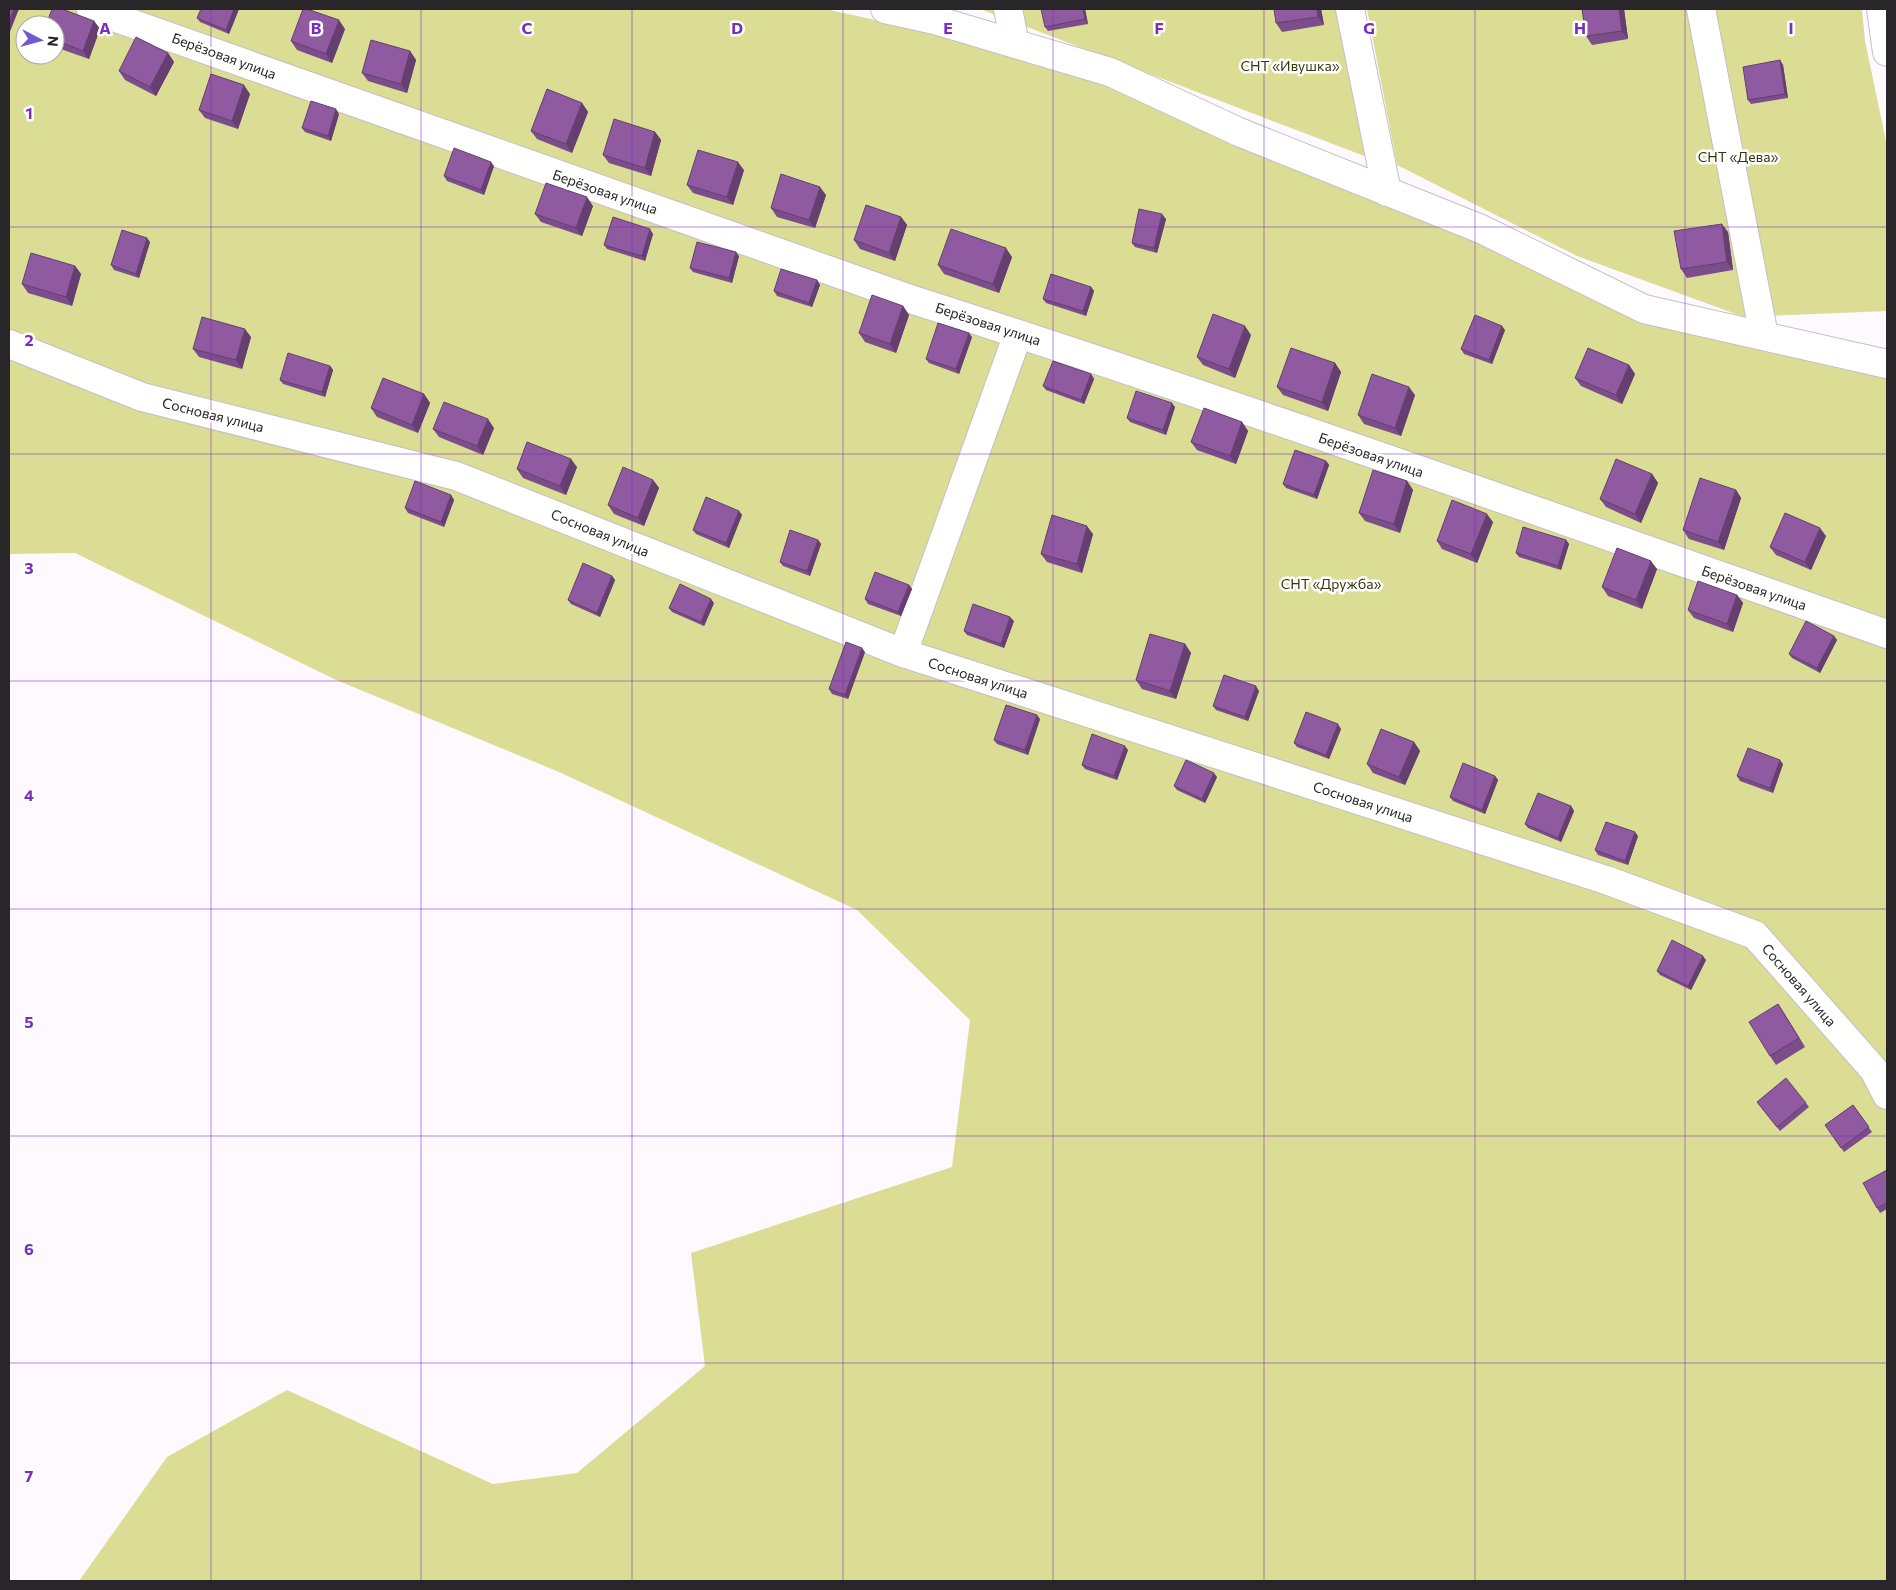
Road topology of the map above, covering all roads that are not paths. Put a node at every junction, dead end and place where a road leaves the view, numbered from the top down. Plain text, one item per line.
1 (91, 9) edge
2 (885, 9) edge
3 (1008, 9) edge
4 (1350, 9) edge
5 (1701, 9) edge
6 (1881, 9) edge
7 (1015, 44) junction
8 (1887, 52) edge
9 (1387, 192) junction
10 (1018, 334) junction
11 (1764, 336) junction
12 (9, 344) edge
13 (1887, 364) edge
14 (1887, 634) edge
15 (903, 653) junction
16 (1887, 1095) edge

1 - 10 lane, Берёзовая улица
2 - 7 lane
3 - 7 lane
4 - 9 lane
5 - 11 lane
6 - 8 lane
7 - 9 lane
9 - 11 lane
10 - 14 lane, Берёзовая улица
10 - 15 lane
11 - 13 lane
12 - 15 lane, Сосновая улица
15 - 16 lane, Сосновая улица

